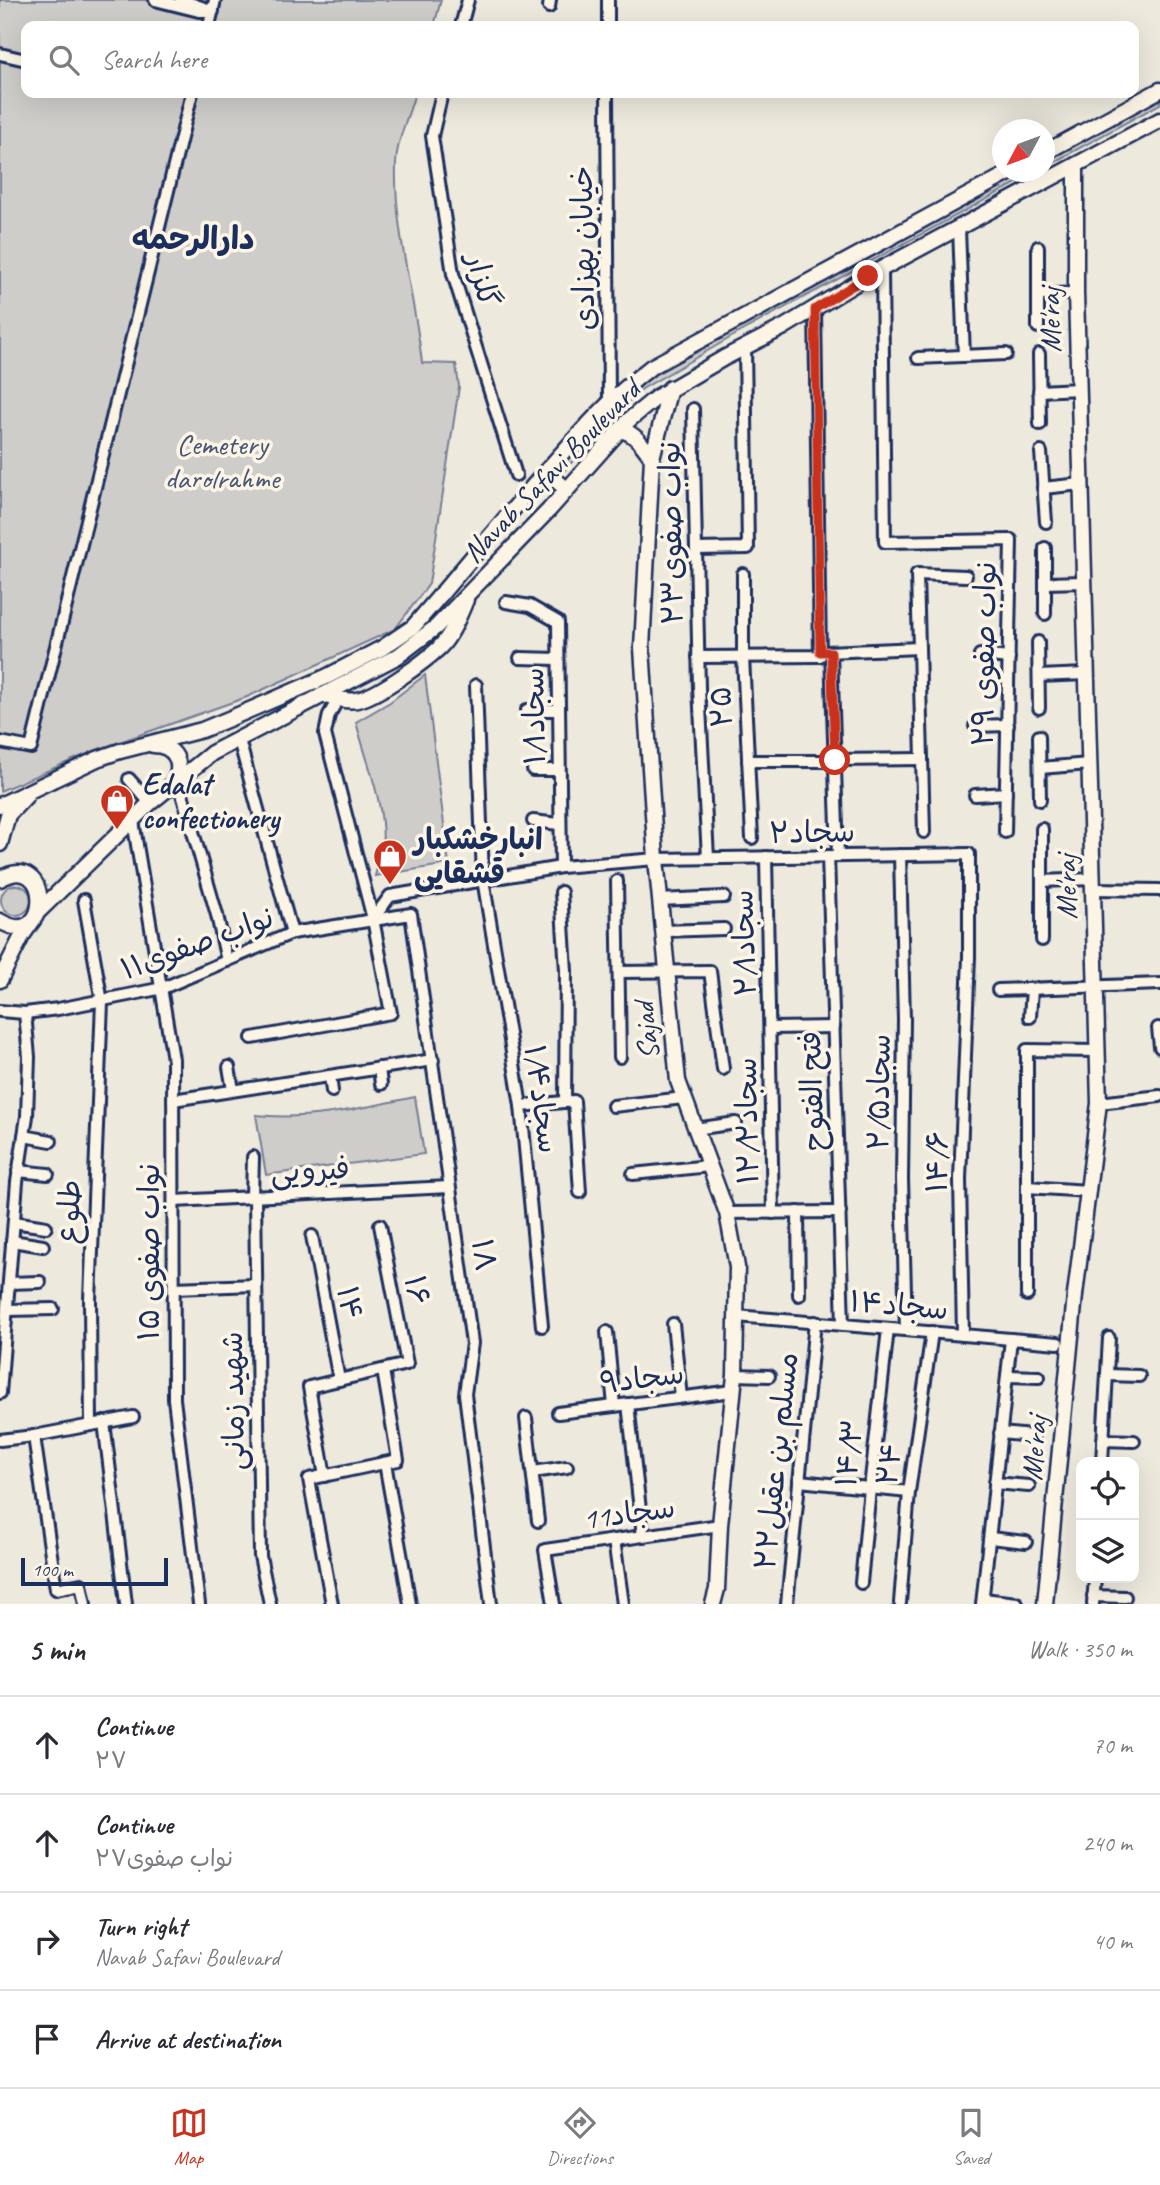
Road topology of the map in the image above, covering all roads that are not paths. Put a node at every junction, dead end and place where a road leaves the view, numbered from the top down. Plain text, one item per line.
1 (155, 0) edge
2 (181, 0) edge
3 (468, 0) edge
4 (608, 0) edge
5 (214, 5) edge
6 (462, 21) edge
7 (608, 21) edge
8 (0, 54) edge
9 (21, 59) edge
10 (1160, 90) edge
11 (189, 98) edge
12 (441, 98) edge
13 (607, 98) edge
14 (1160, 120) edge
15 (1055, 148) edge
16 (1076, 165) junction
17 (992, 182) edge
18 (959, 229) junction
19 (1038, 247) dead end
20 (882, 269) junction
21 (1076, 293) junction
22 (1038, 295) junction
23 (815, 309) junction
24 (1038, 327) dead end
25 (744, 347) junction
26 (1006, 354) dead end
27 (1039, 354) dead end
28 (964, 356) junction
29 (918, 358) dead end
30 (670, 388) junction
31 (1078, 388) junction
32 (1039, 391) junction
33 (610, 402) junction
34 (693, 409) dead end
35 (1040, 424) dead end
36 (620, 430) junction
37 (1041, 452) dead end
38 (652, 458) junction
39 (546, 471) junction
40 (516, 475) dead end
41 (1081, 484) junction
42 (1043, 488) junction
43 (567, 489) junction
44 (1046, 522) dead end
45 (1045, 548) dead end
46 (696, 549) junction
47 (743, 575) dead end
48 (966, 576) dead end
49 (1084, 582) junction
50 (1045, 583) junction
51 (471, 591) junction
52 (506, 602) dead end
53 (1045, 614) dead end
54 (1038, 642) dead end
55 (919, 648) junction
56 (824, 653) junction
57 (980, 655) dead end
58 (698, 657) junction
59 (743, 657) junction
60 (520, 658) dead end
61 (1009, 658) junction
62 (558, 659) junction
63 (1086, 674) junction
64 (1039, 676) junction
65 (476, 685) dead end
66 (323, 695) junction
67 (338, 699) junction
68 (1039, 708) dead end
69 (527, 710) dead end
70 (558, 710) junction
71 (1008, 725) junction
72 (975, 726) dead end
73 (202, 730) junction
74 (1039, 736) dead end
75 (239, 740) junction
76 (0, 742) edge
77 (120, 751) junction
78 (212, 753) junction
79 (922, 759) junction
80 (748, 761) junction
81 (830, 761) junction
82 (1089, 764) junction
83 (1040, 768) junction
84 (533, 770) dead end
85 (559, 770) junction
86 (129, 779) dead end
87 (44, 783) junction
88 (174, 783) junction
89 (1006, 793) junction
90 (975, 795) dead end
91 (1040, 800) dead end
92 (150, 803) junction
93 (0, 805) edge
94 (133, 821) junction
95 (533, 821) dead end
96 (559, 824) junction
97 (1042, 829) dead end
98 (924, 832) dead end
99 (1005, 832) dead end
100 (752, 838) dead end
101 (0, 844) edge
102 (969, 854) joint
103 (900, 855) junction
104 (833, 856) junction
105 (766, 857) junction
106 (708, 858) junction
107 (656, 859) junction
108 (561, 867) junction
109 (483, 879) junction
110 (0, 880) edge
111 (617, 881) dead end
112 (1042, 881) junction
113 (1092, 884) junction
114 (1160, 890) edge
115 (561, 892) dead end
116 (724, 897) dead end
117 (83, 900) dead end
118 (660, 900) junction
119 (411, 914) joint
120 (36, 915) junction
121 (373, 919) junction
122 (0, 921) edge
123 (724, 929) dead end
124 (663, 931) junction
125 (292, 933) junction
126 (1042, 940) dead end
127 (227, 961) junction
128 (667, 971) junction
129 (619, 972) junction
130 (0, 980) edge
131 (1160, 984) edge
132 (1095, 987) junction
133 (163, 988) junction
134 (1032, 989) junction
135 (998, 990) dead end
136 (102, 1002) junction
137 (0, 1011) edge
138 (25, 1013) junction
139 (1030, 1017) dead end
140 (834, 1027) junction
141 (771, 1028) junction
142 (1158, 1028) dead end
143 (252, 1038) dead end
144 (1160, 1047) edge
145 (1097, 1051) junction
146 (620, 1057) dead end
147 (433, 1060) junction
148 (229, 1067) dead end
149 (379, 1068) junction
150 (723, 1069) dead end
151 (330, 1076) junction
152 (281, 1083) junction
153 (382, 1084) dead end
154 (233, 1090) junction
155 (332, 1091) dead end
156 (1160, 1096) edge
157 (282, 1097) dead end
158 (684, 1098) junction
159 (173, 1100) junction
160 (569, 1102) junction
161 (1100, 1103) junction
162 (521, 1106) junction
163 (613, 1107) dead end
164 (736, 1123) dead end
165 (695, 1129) junction
166 (24, 1136) junction
167 (51, 1141) dead end
168 (253, 1157) dead end
169 (709, 1166) junction
170 (19, 1171) junction
171 (48, 1174) dead end
172 (633, 1174) dead end
173 (449, 1187) junction
174 (1027, 1187) junction
175 (1088, 1191) junction
176 (579, 1192) dead end
177 (254, 1197) junction
178 (174, 1202) junction
179 (798, 1212) junction
180 (840, 1212) junction
181 (727, 1213) junction
182 (773, 1213) junction
183 (14, 1222) junction
184 (380, 1225) dead end
185 (46, 1227) dead end
186 (313, 1236) dead end
187 (12, 1241) junction
188 (43, 1246) dead end
189 (40, 1282) dead end
190 (9, 1283) junction
191 (256, 1285) junction
192 (174, 1289) junction
193 (799, 1295) dead end
194 (1027, 1295) dead end
195 (52, 1309) dead end
196 (8, 1310) junction
197 (736, 1316) junction
198 (815, 1322) junction
199 (673, 1324) dead end
200 (843, 1325) junction
201 (542, 1326) dead end
202 (888, 1329) junction
203 (906, 1330) junction
204 (607, 1332) dead end
205 (932, 1332) junction
206 (963, 1335) junction
207 (1109, 1338) dead end
208 (1011, 1339) junction
209 (1058, 1343) dead end
210 (383, 1370) junction
211 (734, 1375) junction
212 (1107, 1375) junction
213 (769, 1376) dead end
214 (1007, 1376) junction
215 (1139, 1376) dead end
216 (1039, 1377) dead end
217 (339, 1380) junction
218 (733, 1391) junction
219 (0, 1393) edge
220 (681, 1398) junction
221 (628, 1404) junction
222 (614, 1406) junction
223 (558, 1413) dead end
224 (134, 1417) dead end
225 (526, 1418) dead end
226 (104, 1422) junction
227 (91, 1424) junction
228 (1000, 1433) junction
229 (34, 1436) junction
230 (1033, 1436) dead end
231 (0, 1440) edge
232 (1103, 1440) junction
233 (1134, 1441) dead end
234 (1102, 1457) edge
235 (385, 1463) junction
236 (567, 1467) dead end
237 (533, 1472) junction
238 (325, 1476) junction
239 (799, 1481) junction
240 (995, 1483) junction
241 (1029, 1486) dead end
242 (870, 1488) junction
243 (909, 1492) junction
244 (538, 1521) dead end
245 (720, 1525) junction
246 (643, 1536) junction
247 (989, 1538) junction
248 (614, 1540) junction
249 (1026, 1542) dead end
250 (861, 1583) dead end
251 (715, 1597) edge
252 (1125, 1597) dead end
253 (1093, 1600) edge
254 (983, 1601) edge
255 (900, 1603) edge
256 (1017, 1603) edge
257 (85, 1604) edge
258 (126, 1604) edge
259 (199, 1604) edge
260 (270, 1604) edge
261 (332, 1604) edge
262 (410, 1604) edge
263 (491, 1604) edge
264 (554, 1604) edge
265 (623, 1604) edge
266 (722, 1604) edge
267 (787, 1604) edge
268 (1045, 1604) edge

1 - 5 street
2 - 5 street
3 - 6 street
4 - 7 street
8 - 9 street
10 - 15 main road
11 - 76 street
12 - 40 street, گلزار
13 - 33 street, خیابان بهزادی
14 - 16 main road, Navab Safavi Boulevard
16 - 18 main road, Navab Safavi Boulevard
16 - 21 main road, Me'raj
17 - 33 main road, Navab Safavi Boulevard
18 - 20 main road, Navab Safavi Boulevard
18 - 28 street
19 - 22 street
20 - 23 main road, Navab Safavi Boulevard
20 - 61 street, نواب صفوی ۲۹
21 - 22 street
21 - 31 main road, Me'raj
22 - 24 street
23 - 25 main road, Navab Safavi Boulevard
23 - 56 street, فتح الفتوح
25 - 30 main road, Navab Safavi Boulevard
25 - 46 street
26 - 28 street
27 - 32 street
28 - 29 street
30 - 36 main road, Navab Safavi Boulevard
30 - 38 main road, Sajad
31 - 32 street
31 - 41 main road, Me'raj
32 - 35 street
33 - 39 main road, Navab Safavi Boulevard
34 - 46 street, ۲۳نواب صفوی
36 - 38 main road
36 - 43 main road, Navab Safavi Boulevard
37 - 42 street
38 - 107 main road, Sajad
39 - 43 main road
39 - 73 main road, Navab Safavi Boulevard
41 - 42 street
41 - 49 main road, Me'raj
42 - 44 street
43 - 51 main road, Navab Safavi Boulevard
45 - 50 street
46 - 58 street, ۲۳نواب صفوی
47 - 59 street, ۲۵
48 - 55 street
49 - 50 street
49 - 63 main road, Me'raj
50 - 53 street
51 - 66 main road, Navab Safavi Boulevard
51 - 67 main road
52 - 62 street, ۱/۱سجاد
54 - 64 street
55 - 56 street
55 - 79 street
56 - 59 street
56 - 81 street, فتح الفتوح
57 - 61 street
58 - 59 street
58 - 106 street, ۲۳نواب صفوی
59 - 80 street, ۲۵
60 - 62 street
61 - 71 street, نواب صفوی ۲۹
62 - 70 street, ۱/۱سجاد
63 - 64 street
63 - 82 main road, Me'raj
64 - 68 street
65 - 109 street, ۱/۴سجاد
66 - 67 main road
66 - 75 main road, Navab Safavi Boulevard
67 - 121 street
69 - 70 street
70 - 85 street, ۱/۱سجاد
71 - 72 street
71 - 89 street, نواب صفوی ۲۹
73 - 77 main road, Navab Safavi Boulevard
73 - 78 main road
74 - 83 street
75 - 78 main road, Navab Safavi Boulevard
75 - 125 street
77 - 87 main road
77 - 88 main road
78 - 88 main road, Navab Safavi Boulevard
79 - 81 street
79 - 98 street
80 - 81 street
80 - 100 street, ۲۵
81 - 104 street, فتح الفتوح
82 - 83 street
82 - 113 main road, Me'raj
83 - 91 street
84 - 85 street
85 - 96 street, ۱/۱سجاد
86 - 92 street
87 - 93 main road
87 - 101 main road
88 - 92 main road, Navab Safavi Boulevard
88 - 127 street
89 - 90 street
89 - 99 street, نواب صفوی ۲۹
92 - 94 main road, Navab Safavi Boulevard
94 - 120 main road, Navab Safavi Boulevard
94 - 133 street, نواب صفوی ۱۵
95 - 96 street
96 - 108 street, ۱/۱سجاد
97 - 112 street
102 - 103 street, ۲سجاد
102 - 206 street, ۱۴/۶
103 - 104 street, ۲سجاد
103 - 203 street, ۲/۵سجاد
104 - 105 street, ۲سجاد
104 - 140 street, فتح الفتوح
105 - 106 street, ۲سجاد
105 - 141 street, ۲/۱سجاد
106 - 107 street, ۲سجاد
107 - 108 street, ۲سجاد
107 - 118 main road, Sajad
108 - 109 street, ۲سجاد
109 - 121 street, ۲سجاد
109 - 162 street, ۱/۴سجاد
110 - 120 main road
111 - 129 street
112 - 113 street
112 - 126 street
113 - 114 street
113 - 132 main road, Me'raj
115 - 160 street
116 - 118 street
117 - 136 street, طلوع
118 - 124 main road, Sajad
119 - 121 street, ۱۱نواب صفوی
119 - 147 street, ۱۸
120 - 122 main road
120 - 130 main road
121 - 125 street, ۱۱نواب صفوی
121 - 143 street
123 - 124 street
124 - 128 main road, Sajad
125 - 127 street, ۱۱نواب صفوی
127 - 133 street, ۱۱نواب صفوی
128 - 129 street
128 - 150 street
128 - 158 main road, Sajad
129 - 146 street
131 - 132 street
132 - 134 street
132 - 145 main road, Me'raj
133 - 136 street, ۱۱نواب صفوی
133 - 159 street, نواب صفوی ۱۵
134 - 135 street
134 - 139 street
136 - 138 street, ۱۱نواب صفوی
136 - 227 street, طلوع
137 - 138 street, ۱۱نواب صفوی
138 - 166 street
140 - 141 street
140 - 180 street, فتح الفتوح
141 - 182 street, ۱۲/۲سجاد
142 - 144 street
145 - 161 main road, Me'raj
145 - 174 street
147 - 149 street
147 - 173 street, ۱۸
148 - 154 street
149 - 151 street
149 - 153 street
151 - 152 street
151 - 155 street
152 - 154 street
152 - 157 street
154 - 159 street
156 - 161 street
158 - 163 street
158 - 165 main road, Sajad
159 - 178 street, نواب صفوی ۱۵
160 - 162 street
160 - 176 street
161 - 175 main road, Me'raj
162 - 201 street, ۱/۴سجاد
164 - 165 street
165 - 169 main road, Sajad
166 - 167 street
166 - 170 street
168 - 177 street, شهید زمانی
169 - 172 street
169 - 181 main road, Sajad
170 - 171 street
170 - 183 street
173 - 177 street, فیرویی
173 - 263 street, ۱۸
174 - 175 street
174 - 194 street
175 - 268 main road, Me'raj
177 - 178 street, فیرویی
177 - 191 street, شهید زمانی
178 - 192 street, نواب صفوی ۱۵
179 - 180 street
179 - 182 street
179 - 193 street
180 - 200 street, فتح الفتوح
181 - 182 street
181 - 197 main road, Sajad
183 - 185 street
183 - 187 street
184 - 210 street, ۱۶
186 - 217 street, ۱۴
187 - 188 street
187 - 190 street
189 - 190 street
190 - 196 street
191 - 192 street
191 - 260 street, شهید زمانی
192 - 259 street, نواب صفوی ۱۵
195 - 196 street
196 - 219 street
197 - 198 street, ۱۴سجاد
197 - 211 main road, Sajad
198 - 200 street, ۱۴سجاد
198 - 239 street, مسلم بن عقیل۲۲
199 - 220 street
200 - 202 street, ۱۴سجاد
202 - 203 street, ۱۴سجاد
202 - 242 street, ۱۴/۳
203 - 205 street, ۱۴سجاد
204 - 222 street
205 - 206 street, ۱۴سجاد
205 - 243 street, ۲۴
206 - 208 street, ۱۴سجاد
207 - 212 street
208 - 209 street, ۱۴سجاد
208 - 214 street
210 - 217 street
210 - 235 street
211 - 213 street
211 - 218 main road, Sajad
212 - 215 street
212 - 232 street
214 - 216 street
214 - 228 street
217 - 238 street
218 - 220 street, ۹سجاد
218 - 245 main road, Sajad
220 - 221 street, ۹سجاد
221 - 222 street, ۹سجاد
221 - 246 street
222 - 223 street, ۹سجاد
224 - 226 street
225 - 237 street
226 - 227 street
226 - 258 street
227 - 229 street
228 - 230 street
228 - 240 street
229 - 231 street
229 - 257 street
232 - 233 street
232 - 234 street
235 - 238 street
235 - 262 street
236 - 237 street
237 - 244 street
238 - 261 street
239 - 242 street
239 - 267 street, مسلم بن عقیل۲۲
240 - 241 street
240 - 247 street
242 - 243 street
242 - 250 street, ۱۴/۳
243 - 255 street, ۲۴
245 - 246 street, 11سجاد
245 - 251 main road, Sajad
246 - 248 street, 11سجاد
247 - 249 street
247 - 254 street
248 - 264 street, 11سجاد
248 - 265 street
251 - 266 main road
252 - 253 street
254 - 256 street

